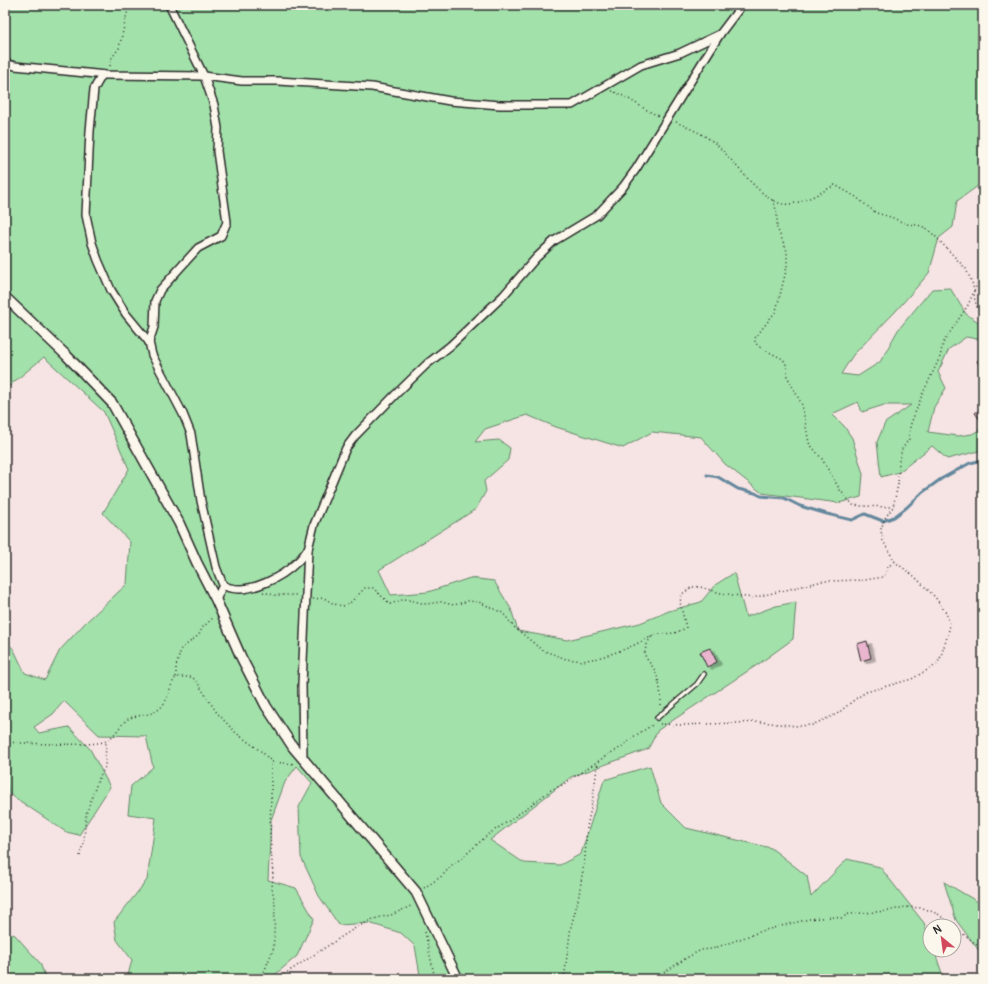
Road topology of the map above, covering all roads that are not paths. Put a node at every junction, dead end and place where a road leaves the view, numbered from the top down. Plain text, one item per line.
1 (169, 5) edge
2 (742, 5) edge
3 (720, 34) junction
4 (5, 63) edge
5 (104, 75) junction
6 (204, 76) junction
7 (5, 297) edge
8 (149, 342) junction
9 (308, 549) junction
10 (223, 584) junction
11 (216, 600) junction
12 (704, 674) dead end
13 (657, 718) road end
14 (303, 759) junction
15 (458, 979) edge

1 - 6 street
2 - 3 street
3 - 6 street
3 - 9 street
4 - 5 street
5 - 6 street
5 - 8 street
6 - 8 street
7 - 11 street
8 - 10 street
9 - 10 street
9 - 14 street
10 - 11 street
11 - 14 street
12 - 13 lane
14 - 15 street

